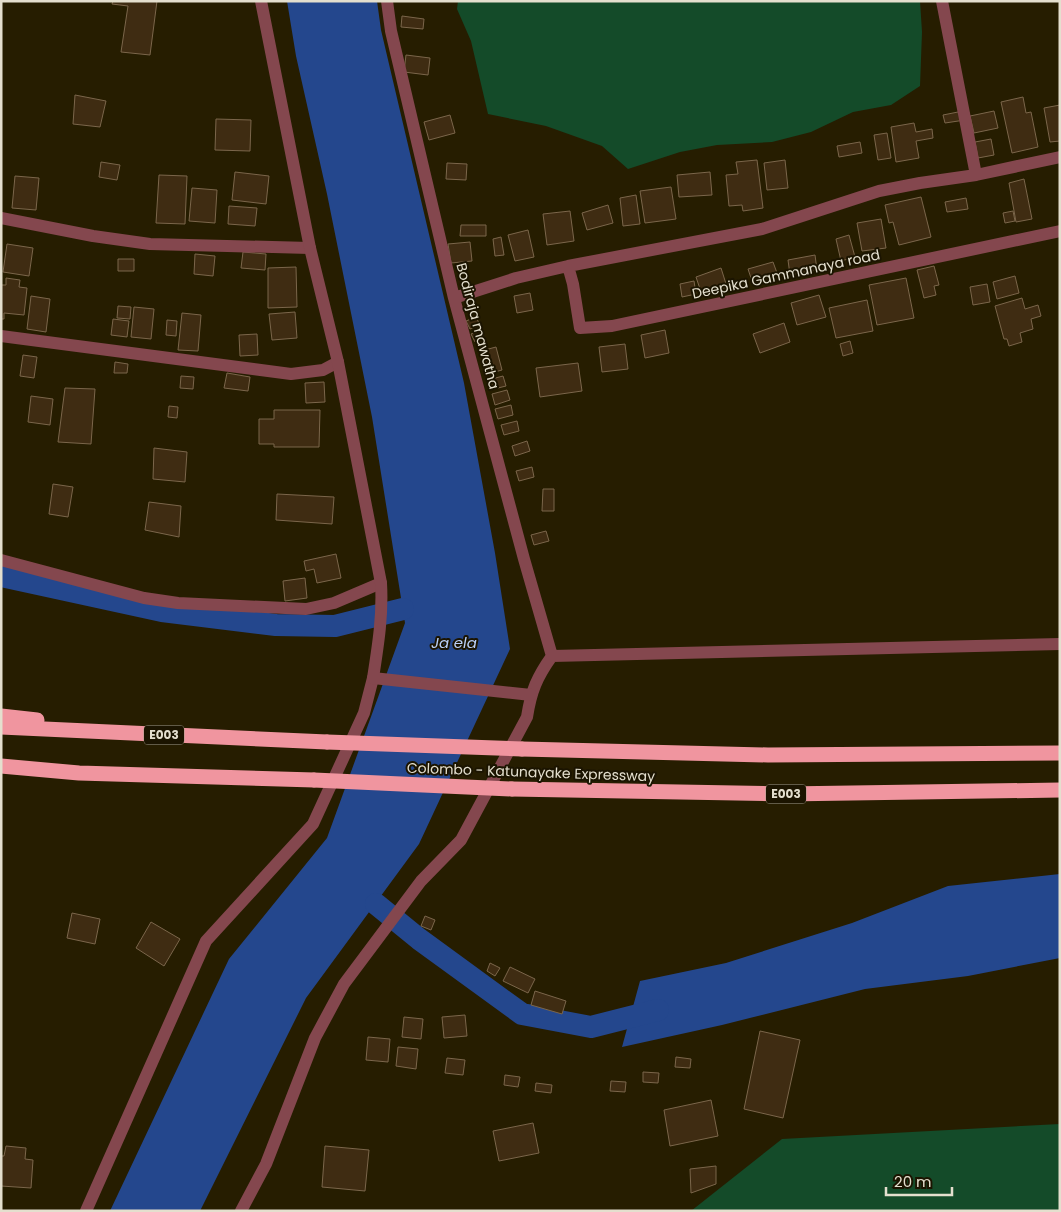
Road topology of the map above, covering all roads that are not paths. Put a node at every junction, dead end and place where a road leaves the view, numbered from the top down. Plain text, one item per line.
1 (262, 1) edge
2 (387, 1) edge
3 (942, 1) edge
4 (1060, 157) edge
5 (976, 175) junction
6 (1, 218) edge
7 (1060, 232) edge
8 (310, 248) junction
9 (568, 266) junction
10 (454, 298) junction
11 (1, 336) edge
12 (338, 362) junction
13 (1, 560) edge
14 (381, 584) junction
15 (1060, 644) edge
16 (552, 656) junction
17 (373, 678) junction
18 (531, 695) junction
19 (1, 716) edge
20 (1, 727) edge
21 (204, 737) junction
22 (1060, 753) edge
23 (1, 766) edge
24 (1, 772) edge
25 (79, 773) junction
26 (1060, 790) edge
27 (86, 1211) edge
28 (241, 1211) edge

1 - 8 street
2 - 10 street, Bodiraja mawatha
3 - 5 street
4 - 5 street
5 - 9 street
6 - 8 street
7 - 9 street, Deepika Gammanaya road
8 - 12 street
9 - 10 street
10 - 16 street, Bodiraja mawatha
11 - 12 street
12 - 14 street
13 - 14 street
14 - 17 street
15 - 16 street
16 - 18 street
17 - 18 street
17 - 27 street
18 - 28 street
19 - 21 highway
20 - 21 highway, Colombo - Katunayake Expressway / E003
21 - 22 highway, Colombo - Katunayake Expressway / E003, bridge
23 - 25 highway, Colombo - Katunayake Expressway / E003
24 - 25 highway
25 - 26 highway, Colombo - Katunayake Expressway / E003, bridge

